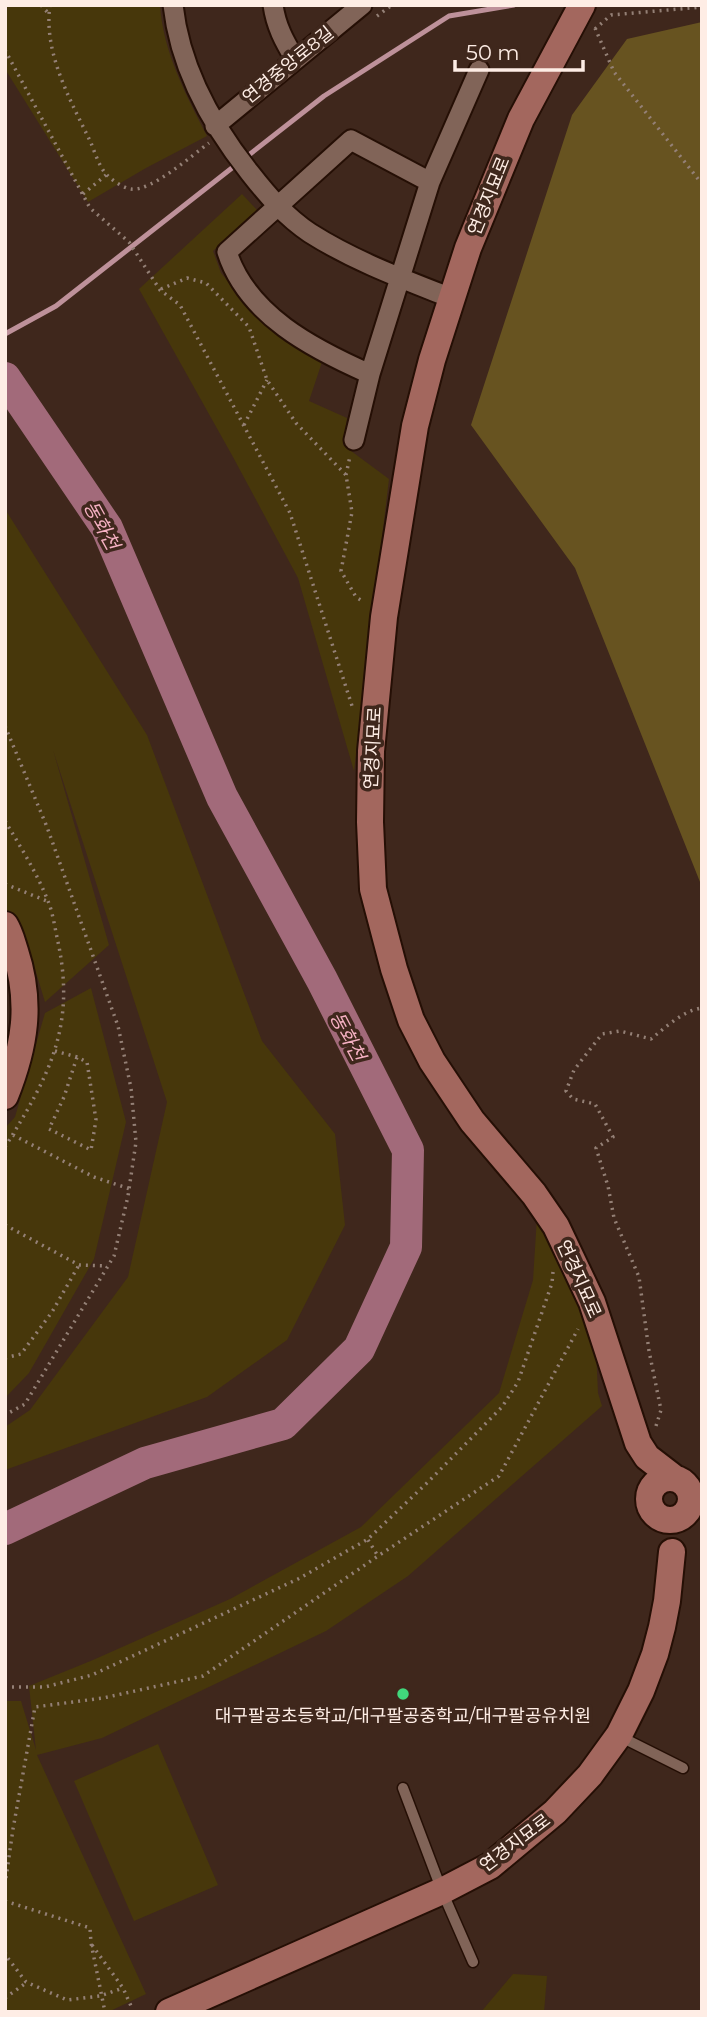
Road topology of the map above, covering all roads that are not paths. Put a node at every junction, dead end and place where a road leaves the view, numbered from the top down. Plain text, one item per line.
1 (173, 5) edge
2 (274, 5) edge
3 (362, 5) edge
4 (582, 5) edge
5 (295, 59) junction
6 (479, 70) dead end
7 (220, 134) junction
8 (430, 182) junction
9 (272, 201) junction
10 (399, 278) junction
11 (451, 298) junction
12 (370, 374) junction
13 (354, 440) dead end
14 (5, 925) edge
15 (5, 1096) edge
16 (663, 1482) junction
17 (670, 1518) junction
18 (619, 1735) junction
19 (683, 1769) dead end
20 (403, 1788) dead end
21 (442, 1891) junction
22 (473, 1962) dead end
23 (169, 2012) edge

1 - 7 street
2 - 5 street
3 - 5 street, 연경중앙로8길
4 - 11 street, 연경지묘로
5 - 7 street, 연경중앙로8길
6 - 8 street
7 - 9 street
8 - 9 street
8 - 10 street
9 - 10 street
9 - 12 street
10 - 11 street
10 - 12 street
11 - 16 street, 연경지묘로
12 - 13 street
14 - 15 street
16 - 17 street
16 - 17 street
17 - 18 street, 연경지묘로
18 - 19 lane
18 - 21 street, 연경지묘로
20 - 21 lane
21 - 22 lane
21 - 23 street, 연경지묘로

